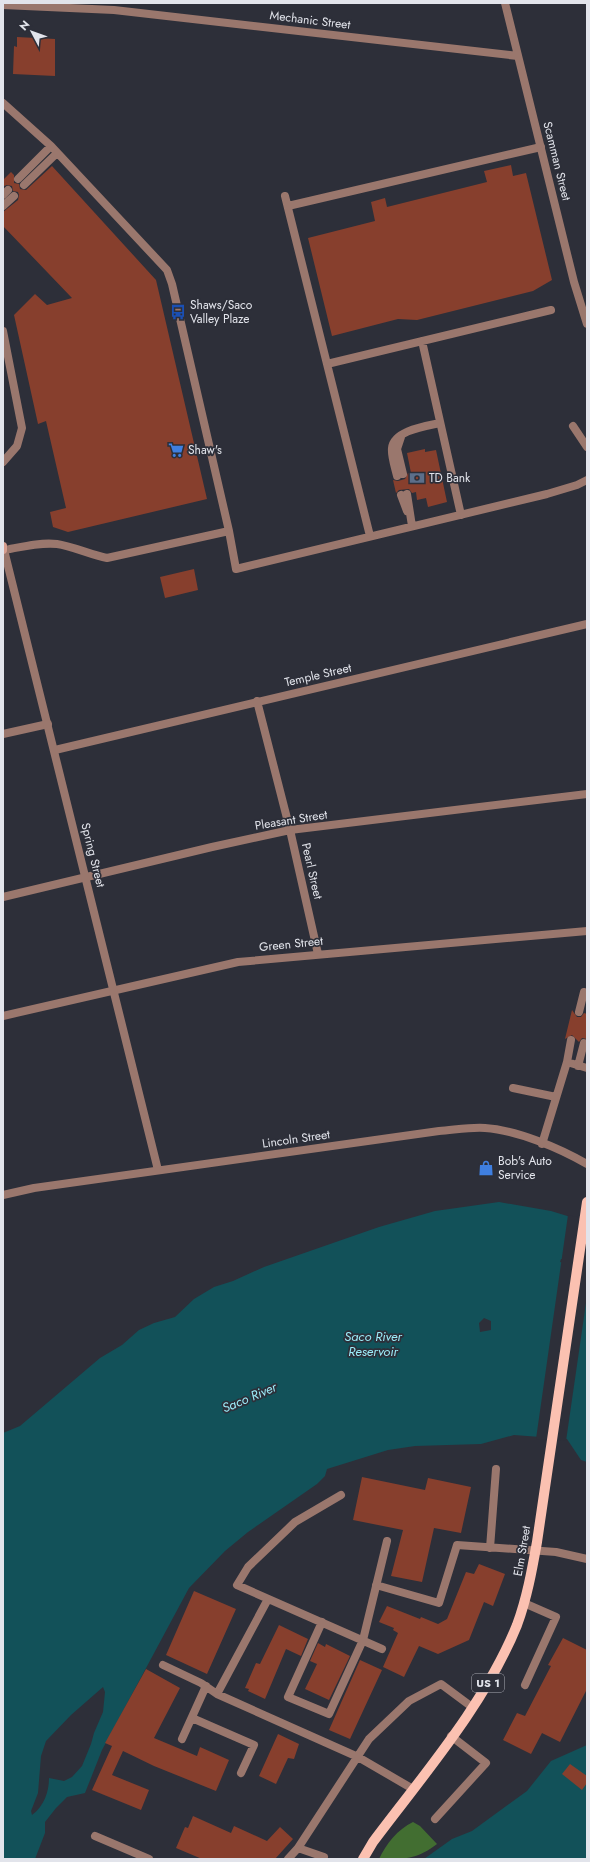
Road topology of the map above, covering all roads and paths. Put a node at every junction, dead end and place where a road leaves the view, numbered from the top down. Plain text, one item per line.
1 (505, 3) edge
2 (3, 5) edge
3 (114, 6) edge
4 (518, 56) junction
5 (3, 103) edge
6 (541, 147) junction
7 (54, 150) junction
8 (21, 182) dead end
9 (8, 194) edge
10 (285, 196) dead end
11 (3, 206) edge
12 (288, 206) junction
13 (551, 310) dead end
14 (587, 324) edge
15 (3, 331) edge
16 (422, 341) junction
17 (327, 364) junction
18 (440, 423) junction
19 (573, 426) dead end
20 (587, 447) edge
21 (3, 462) edge
22 (400, 475) dead end
23 (586, 482) edge
24 (404, 495) dead end
25 (461, 515) junction
26 (412, 524) junction
27 (229, 531) junction
28 (370, 536) junction
29 (3, 549) edge
30 (587, 624) edge
31 (257, 701) junction
32 (48, 724) junction
33 (3, 734) edge
34 (54, 750) junction
35 (587, 794) edge
36 (290, 830) junction
37 (86, 876) junction
38 (3, 897) edge
39 (587, 931) edge
40 (318, 954) junction
41 (112, 990) junction
42 (587, 993) edge
43 (579, 1012) dead end
44 (3, 1016) edge
45 (571, 1040) dead end
46 (584, 1043) dead end
47 (567, 1062) junction
48 (578, 1066) junction
49 (587, 1068) edge
50 (513, 1088) dead end
51 (556, 1097) junction
52 (542, 1144) junction
53 (587, 1164) edge
54 (158, 1170) junction
55 (3, 1195) edge
56 (586, 1207) edge
57 (496, 1469) dead end
58 (340, 1495) dead end
59 (387, 1541) dead end
60 (490, 1548) junction
61 (535, 1552) junction
62 (587, 1559) edge
63 (376, 1585) junction
64 (268, 1599) junction
65 (524, 1603) junction
66 (322, 1622) junction
67 (363, 1640) junction
68 (382, 1649) dead end
69 (163, 1665) dead end
70 (525, 1685) dead end
71 (206, 1686) junction
72 (217, 1694) junction
73 (472, 1706) junction
74 (192, 1718) junction
75 (452, 1736) junction
76 (182, 1739) dead end
77 (358, 1757) junction
78 (241, 1773) dead end
79 (412, 1789) junction
80 (435, 1819) dead end
81 (96, 1836) dead end
82 (298, 1848) junction
83 (136, 1856) edge
84 (325, 1858) edge
85 (150, 1859) edge
86 (288, 1859) edge
87 (364, 1859) edge

1 - 4 street, Scamman Street
2 - 3 street, Mechanic Street
3 - 4 street, Mechanic Street
4 - 6 street, Scamman Street
5 - 7 street
6 - 12 street
6 - 14 street, Scamman Street
7 - 8 street
7 - 27 street
9 - 11 street
10 - 12 street
12 - 17 street
13 - 16 street
15 - 21 street
16 - 17 street
16 - 18 street
17 - 28 street
18 - 22 street
18 - 25 street
19 - 20 street
23 - 25 street
24 - 26 street
25 - 26 street
26 - 28 street
27 - 28 street
27 - 29 street
29 - 32 street, Spring Street
30 - 31 street, Temple Street
31 - 34 street, Temple Street
31 - 36 street, Pearl Street
32 - 33 street
32 - 34 street, Spring Street
34 - 37 street, Spring Street
35 - 36 street, Pleasant Street
36 - 37 street, Pleasant Street
36 - 40 street, Pearl Street
37 - 38 street, Pleasant Street
37 - 41 street, Spring Street
39 - 40 street, Green Street
40 - 41 street, Green Street
41 - 44 street, Green Street
41 - 54 street, Spring Street
42 - 43 street
45 - 47 street
46 - 48 street
47 - 48 street
47 - 51 street
48 - 49 street
50 - 51 street
51 - 52 street
52 - 53 street, Lincoln Street
52 - 54 street, Lincoln Street
54 - 55 street, Lincoln Street
56 - 61 main road, Elm Street / US 1
57 - 60 street
58 - 64 street
59 - 63 street
60 - 61 street
60 - 63 street
61 - 62 street
61 - 65 main road, Elm Street / US 1
63 - 67 street
64 - 66 street
64 - 72 street
65 - 70 street
65 - 73 main road, Elm Street / US 1
66 - 67 street
66 - 67 street
67 - 68 street
69 - 71 street
71 - 72 street
71 - 74 street
72 - 77 street
73 - 75 main road, Elm Street / US 1
73 - 77 street
74 - 76 street
74 - 78 street
75 - 79 main road, Elm Street / US 1
75 - 80 street
77 - 79 street
77 - 82 street
79 - 87 main road, Elm Street / US 1
81 - 83 street
82 - 84 street
82 - 86 street
83 - 85 street

